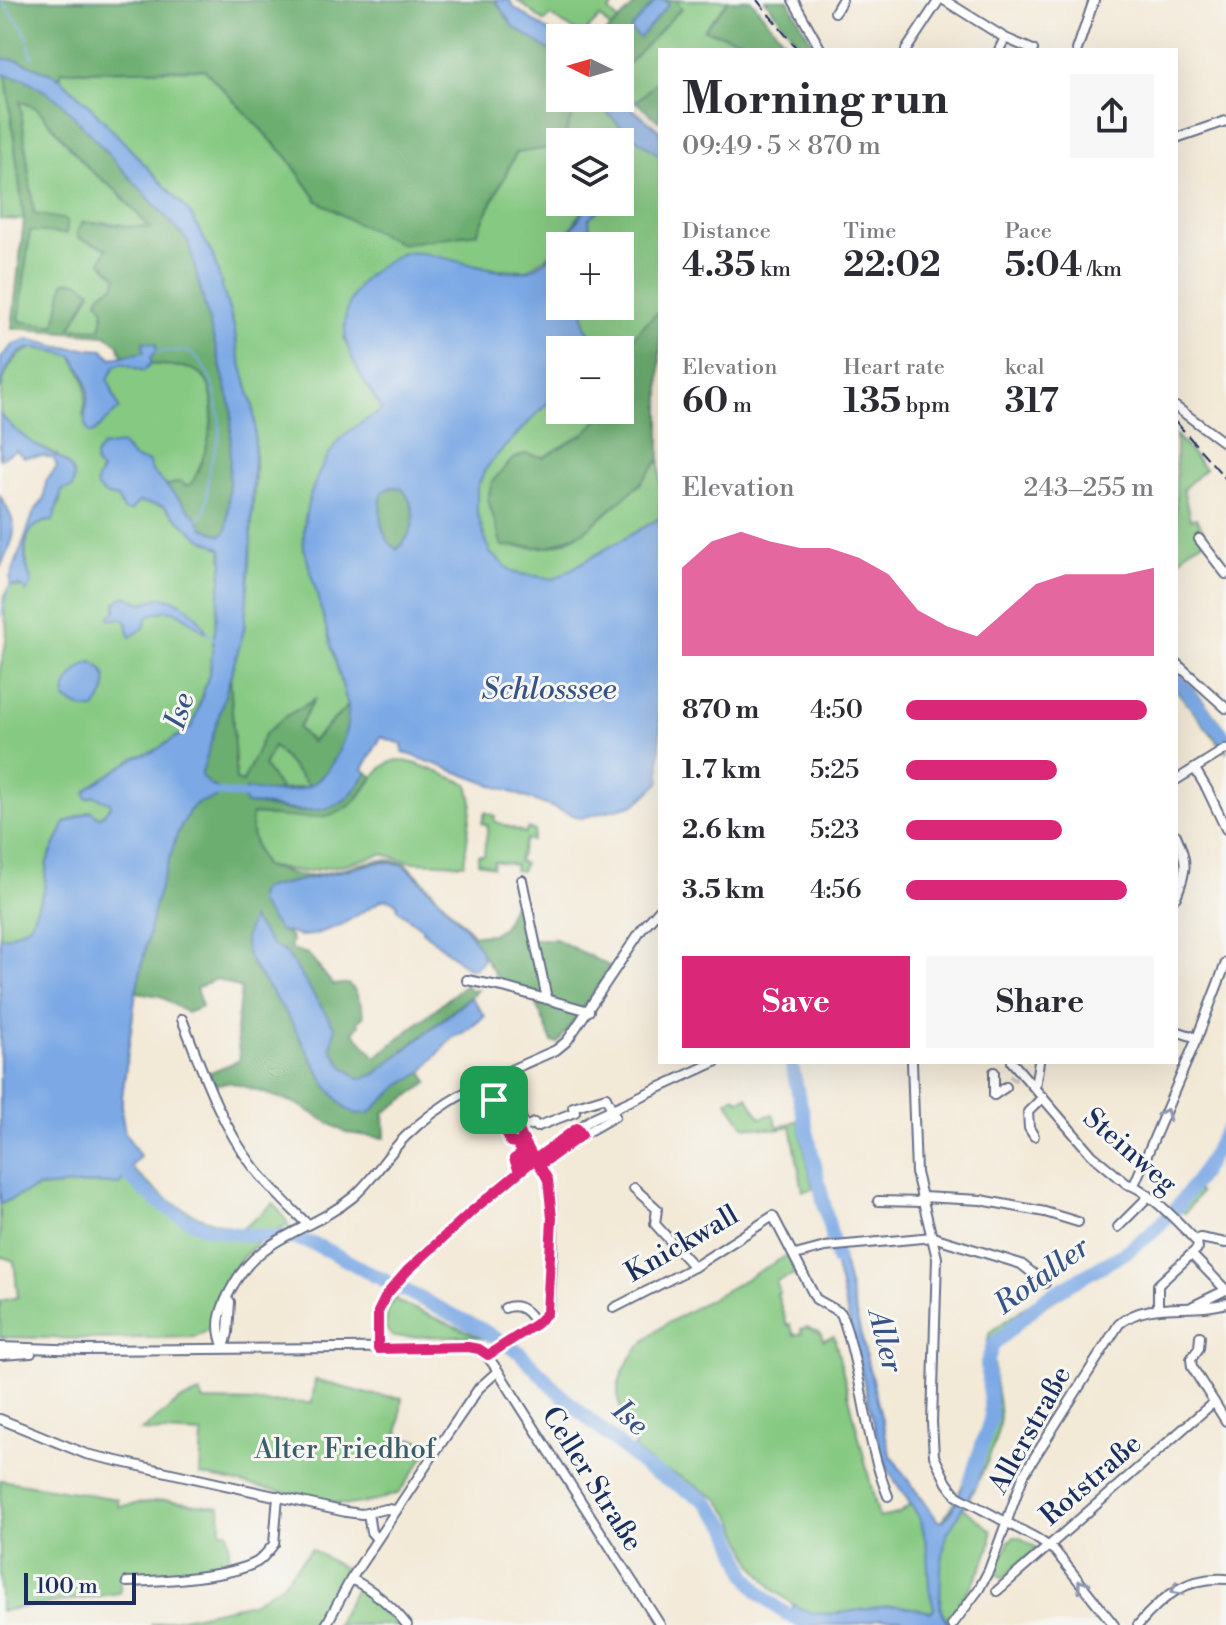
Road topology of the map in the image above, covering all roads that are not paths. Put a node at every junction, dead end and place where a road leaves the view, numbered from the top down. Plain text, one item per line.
1 (793, 0) edge
2 (842, 0) edge
3 (942, 0) edge
4 (1094, 0) edge
5 (835, 12) dead end
6 (1005, 38) junction
7 (820, 48) edge
8 (907, 48) edge
9 (1000, 48) edge
10 (1028, 48) edge
11 (1078, 48) edge
12 (1226, 121) edge
13 (1178, 137) edge
14 (1178, 408) edge
15 (1224, 440) edge
16 (1199, 539) dead end
17 (1226, 574) edge
18 (1178, 665) edge
19 (1213, 695) junction
20 (1226, 701) edge
21 (1226, 708) edge
22 (1224, 747) edge
23 (1195, 769) junction
24 (1178, 779) edge
25 (1226, 829) edge
26 (1178, 840) edge
27 (522, 880) dead end
28 (1178, 892) edge
29 (658, 911) edge
30 (1226, 963) edge
31 (467, 980) dead end
32 (547, 999) junction
33 (589, 1011) junction
34 (182, 1019) dead end
35 (1178, 1032) edge
36 (1197, 1038) junction
37 (711, 1064) edge
38 (912, 1064) edge
39 (1012, 1064) edge
40 (1039, 1064) edge
41 (994, 1072) dead end
42 (1012, 1080) junction
43 (506, 1082) junction
44 (1035, 1087) junction
45 (1043, 1097) junction
46 (607, 1111) junction
47 (1034, 1136) dead end
48 (535, 1158) junction
49 (1134, 1185) junction
50 (634, 1188) dead end
51 (1148, 1197) junction
52 (922, 1200) junction
53 (878, 1201) dead end
54 (1078, 1222) dead end
55 (307, 1224) junction
56 (1118, 1227) dead end
57 (933, 1237) junction
58 (1200, 1238) dead end
59 (1226, 1243) edge
60 (795, 1255) junction
61 (1193, 1256) dead end
62 (694, 1267) junction
63 (1045, 1283) dead end
64 (1226, 1290) edge
65 (1226, 1303) edge
66 (505, 1308) dead end
67 (614, 1308) dead end
68 (1189, 1308) junction
69 (1158, 1309) junction
70 (533, 1320) junction
71 (1200, 1336) dead end
72 (0, 1347) edge
73 (224, 1348) junction
74 (378, 1349) junction
75 (84, 1350) junction
76 (0, 1355) edge
77 (488, 1355) junction
78 (498, 1371) junction
79 (1214, 1402) junction
80 (0, 1419) edge
81 (1226, 1421) edge
82 (278, 1496) junction
83 (888, 1496) dead end
84 (396, 1510) junction
85 (368, 1513) junction
86 (1006, 1523) junction
87 (377, 1539) junction
88 (1049, 1546) junction
89 (351, 1579) junction
90 (1226, 1579) edge
91 (127, 1582) dead end
92 (997, 1591) dead end
93 (326, 1625) edge
94 (407, 1625) edge
95 (660, 1625) edge
96 (952, 1625) edge
97 (1114, 1625) edge
98 (1138, 1625) edge

1 - 7 street
2 - 5 street
3 - 6 street
3 - 8 street
4 - 11 street
6 - 9 street
6 - 10 street
12 - 13 street
14 - 15 street
16 - 17 street
18 - 19 street
19 - 20 street
19 - 21 street
22 - 23 street
23 - 24 street
23 - 25 street
26 - 28 street
27 - 32 street
29 - 33 street
30 - 36 street
31 - 32 street
32 - 33 street
33 - 55 street
34 - 55 street
35 - 36 street
49 -> 36 street
37 - 46 street
38 - 52 street
39 - 42 street, Steinweg
40 - 44 street
41 - 42 street, Steinweg
42 - 44 street, Steinweg
43 - 46 street
43 - 48 street
43 - 48 street
44 - 45 street, Steinweg
45 - 47 street
45 - 49 street, Steinweg
46 - 48 street
48 - 70 street
48 - 74 street
49 - 51 street, Steinweg
50 - 62 street
51 - 56 street
51 - 69 street, Steinweg
52 - 53 street
52 - 54 street
52 - 57 street
55 - 73 street
57 - 60 street
57 - 63 street
57 - 86 street
58 - 59 street
60 - 62 street, Knickwall
60 - 83 street, Knickwall
61 - 64 street
62 - 67 street, Knickwall
64 - 68 street
65 - 68 street, Allerstraße
66 - 70 street
68 - 69 street, Allerstraße
69 - 86 street, Allerstraße
70 - 77 street
71 - 79 street
72 - 75 street
73 - 74 street
73 - 75 street
74 - 77 street
75 - 76 street
77 - 78 street, Celler Straße
78 - 84 street
78 - 95 street, Celler Straße
79 - 81 street
79 - 88 street, Rotstraße
80 - 82 street
82 - 85 street
82 - 91 street
84 - 85 street
84 - 87 street
85 - 87 street
86 - 88 street
86 - 96 street, Allerstraße
87 - 89 street
88 - 92 street, Rotstraße
97 -> 88 street
89 - 93 street
89 - 94 street
90 -> 98 street

